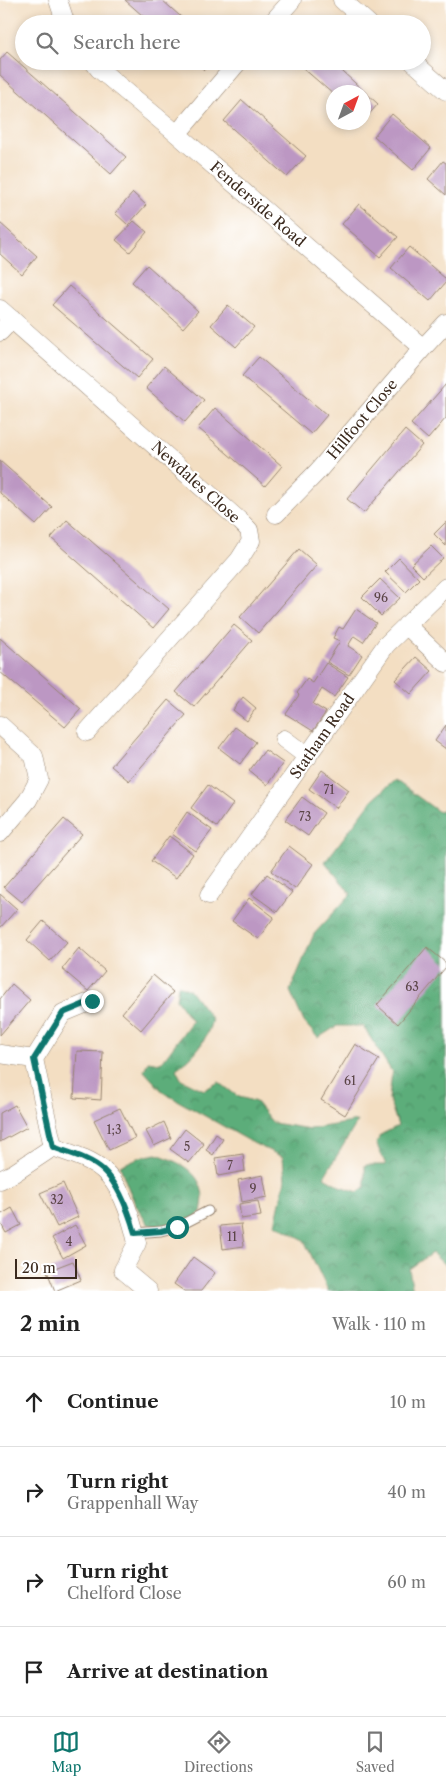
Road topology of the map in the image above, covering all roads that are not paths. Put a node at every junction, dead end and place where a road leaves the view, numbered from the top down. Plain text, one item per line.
1 (58, 0) edge
2 (292, 0) edge
3 (342, 0) edge
4 (63, 15) edge
5 (279, 15) edge
6 (360, 15) edge
7 (100, 70) edge
8 (231, 70) edge
9 (422, 70) edge
10 (446, 91) edge
11 (177, 134) junction
12 (6, 314) edge
13 (446, 323) edge
14 (0, 332) edge
15 (423, 348) junction
16 (276, 514) dead end
17 (446, 587) edge
18 (406, 626) junction
19 (446, 662) edge
20 (0, 726) edge
21 (87, 732) dead end
22 (284, 739) dead end
23 (308, 758) junction
24 (0, 832) edge
25 (209, 895) dead end
26 (92, 1001) dead end
27 (0, 1054) edge
28 (34, 1059) junction
29 (53, 1147) junction
30 (0, 1180) edge
31 (208, 1211) dead end
32 (135, 1233) junction
33 (148, 1291) edge

1 - 4 street
2 - 5 street
3 - 6 street
7 - 11 street, Fenderside Road
8 - 11 street
9 - 10 street
11 - 15 street, Fenderside Road
12 - 14 street, Newdales Close
12 - 21 street, Newdales Close
13 - 15 street, Hillfoot Close
15 - 16 street, Hillfoot Close
17 - 18 street, Statham Road
18 - 19 street
18 - 23 street, Statham Road
20 - 24 street
22 - 23 street
23 - 25 street, Statham Road
26 - 28 street
27 - 28 street
28 - 29 street
29 - 30 street
29 - 32 street
31 - 32 lane
32 - 33 street

